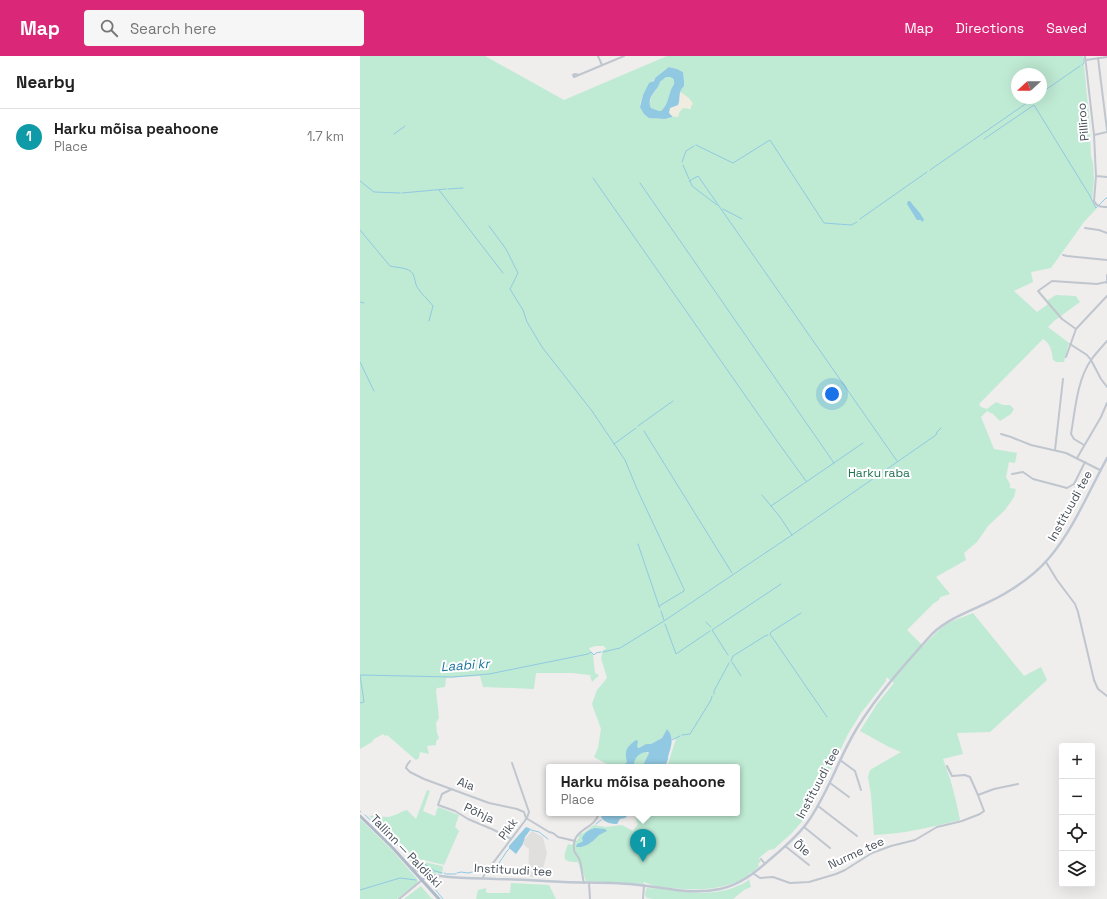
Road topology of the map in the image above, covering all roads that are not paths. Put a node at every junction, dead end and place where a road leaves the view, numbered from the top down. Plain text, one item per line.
1 (598, 56) edge
2 (624, 56) edge
3 (1085, 56) edge
4 (1107, 57) edge
5 (1098, 58) junction
6 (1086, 60) junction
7 (602, 65) junction
8 (579, 75) dead end
9 (1107, 131) edge
10 (1094, 135) junction
11 (1096, 176) junction
12 (1107, 177) edge
13 (1107, 207) edge
14 (1085, 228) dead end
15 (1107, 232) edge
16 (1063, 255) dead end
17 (1107, 260) edge
18 (1107, 275) edge
19 (1107, 282) edge
20 (1107, 296) edge
21 (1076, 329) junction
22 (1107, 341) edge
23 (1070, 344) junction
24 (1066, 357) dead end
25 (1091, 360) junction
26 (1063, 379) dead end
27 (1107, 387) edge
28 (1107, 402) edge
29 (1001, 434) dead end
30 (1084, 445) junction
31 (1055, 450) junction
32 (1077, 458) junction
33 (1107, 458) edge
34 (1085, 462) junction
35 (1100, 470) junction
36 (1012, 474) dead end
37 (1046, 562) junction
38 (1107, 696) edge
39 (840, 760) junction
40 (410, 761) dead end
41 (512, 762) dead end
42 (947, 766) dead end
43 (830, 783) junction
44 (1018, 784) dead end
45 (452, 789) junction
46 (862, 790) dead end
47 (978, 795) junction
48 (849, 797) dead end
49 (818, 806) junction
50 (360, 816) edge
51 (597, 816) edge
52 (526, 818) junction
53 (804, 827) junction
54 (857, 836) dead end
55 (511, 839) junction
56 (575, 841) junction
57 (785, 846) junction
58 (830, 848) dead end
59 (761, 859) dead end
60 (765, 864) junction
61 (809, 865) dead end
62 (410, 867) junction
63 (429, 874) junction
64 (754, 874) junction
65 (484, 878) junction
66 (422, 880) junction
67 (584, 883) junction
68 (589, 883) junction
69 (644, 885) junction
70 (399, 899) edge
71 (439, 899) edge
72 (590, 899) edge
73 (643, 899) edge

1 - 7 street
2 - 7 street
3 - 6 street, Pilliroo
4 - 5 street
5 - 6 street
5 - 9 street
6 - 10 street, Pilliroo
7 - 8 street
9 - 10 street
10 - 11 street, Pilliroo
11 - 12 street
11 - 13 street, Pilliroo
14 - 15 street
16 - 17 street
18 - 19 street
19 - 21 street
20 - 21 street
21 - 23 street
22 - 25 street
23 - 24 street
23 - 25 street
25 - 27 street
25 - 30 street
26 - 31 street
28 - 30 street
29 - 31 street
30 - 32 street
31 - 32 street
32 - 34 street
33 - 35 street, Instituudi tee
34 - 35 street
34 - 36 street
35 - 37 street, Instituudi tee
37 - 38 street
37 - 39 street, Instituudi tee
39 - 43 street, Instituudi tee
39 - 46 street
40 - 45 street, Aia
41 - 52 street, Pikk
42 - 47 street
43 - 48 street
43 - 49 street, Instituudi tee
44 - 47 street
45 - 52 street, Aia
45 - 55 street, Põhja
47 - 64 street, Nurme tee
49 - 53 street, Instituudi tee
49 - 54 street
50 - 62 main road, Tallinn — Paldiski
51 - 56 street
52 - 55 street, Pikk
52 - 56 street, Aia
53 - 57 street, Instituudi tee
53 - 58 street
55 - 65 street, Pikk
56 - 67 street
57 - 60 street, Instituudi tee
57 - 61 street, Õle
59 - 60 street
60 - 64 street, Instituudi tee
62 - 63 street, Instituudi tee
62 - 66 main road, Tallinn — Paldiski
63 - 65 street, Instituudi tee
63 - 66 street
64 - 69 street, Instituudi tee
65 - 67 street, Instituudi tee
66 - 70 street
66 - 71 main road, Tallinn — Paldiski
67 - 68 street, Instituudi tee
68 - 69 street, Instituudi tee
68 - 72 street
69 - 73 street

